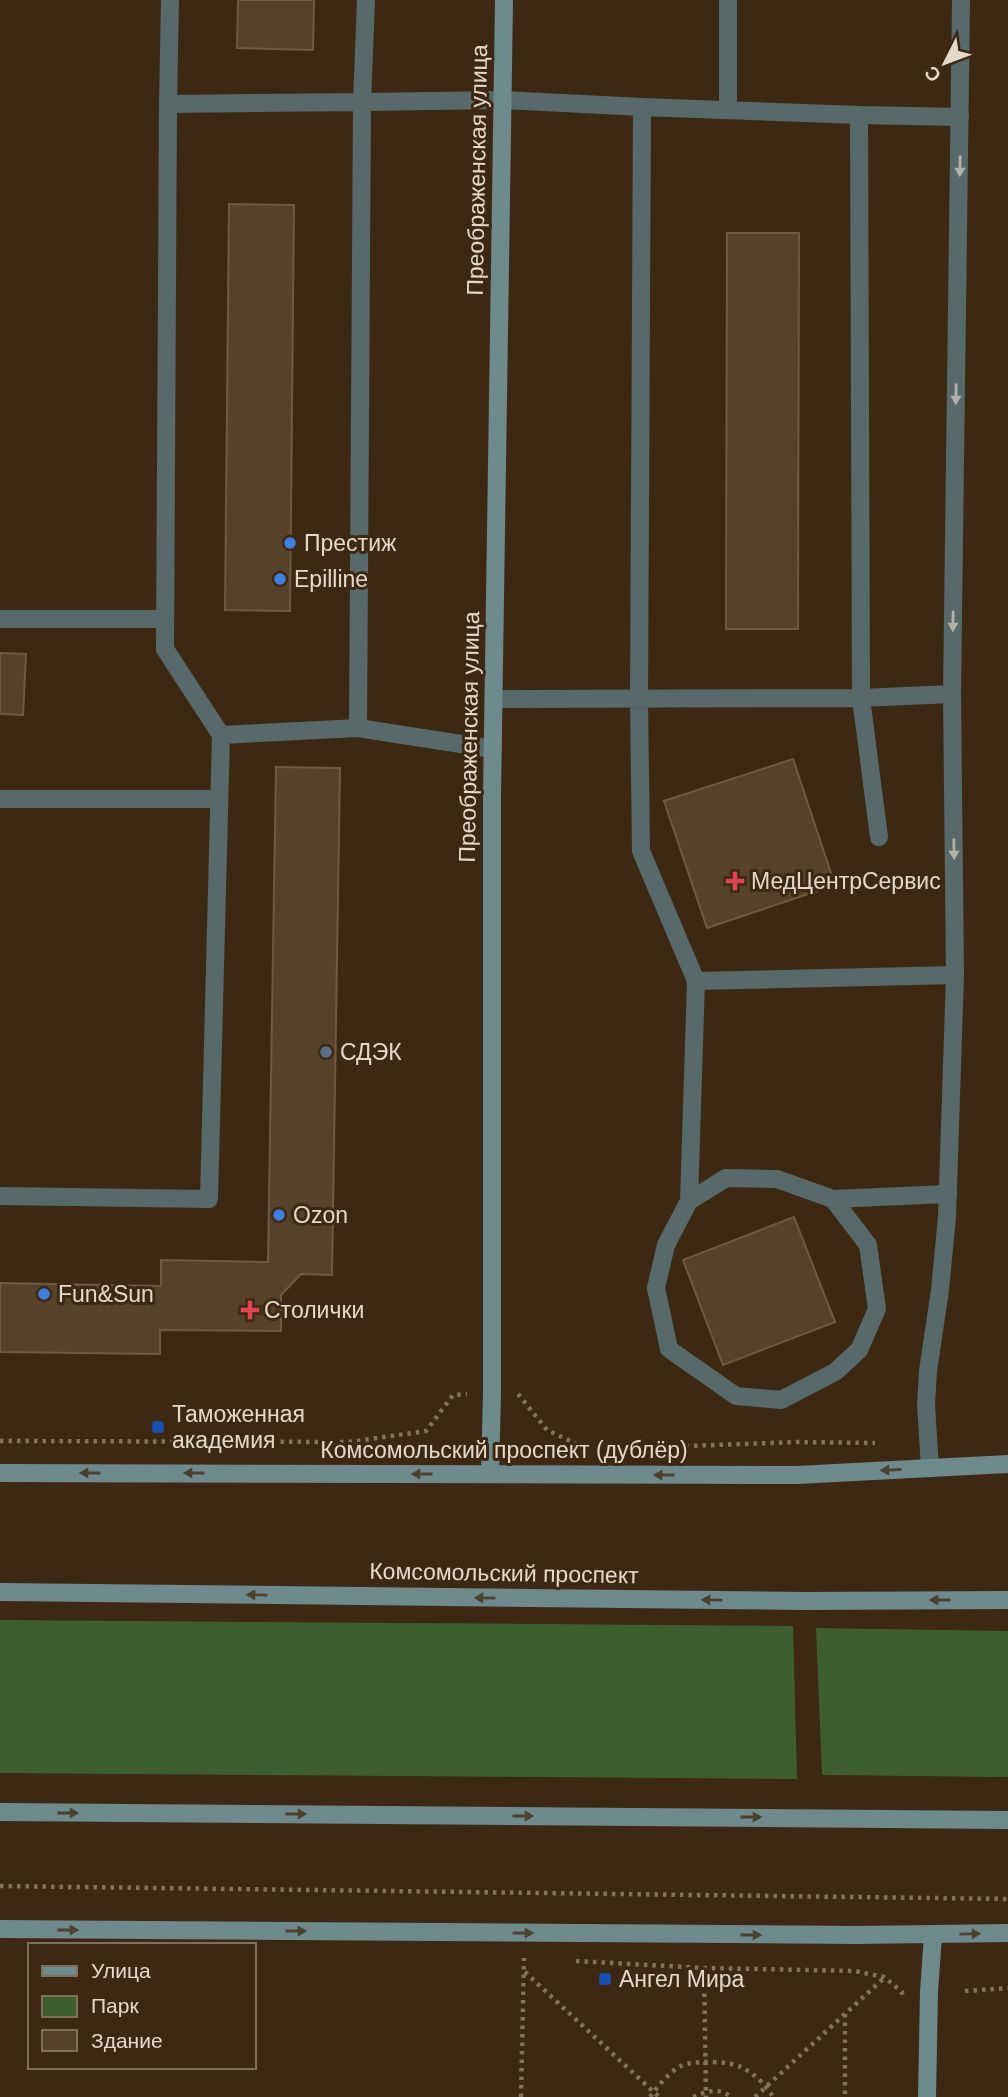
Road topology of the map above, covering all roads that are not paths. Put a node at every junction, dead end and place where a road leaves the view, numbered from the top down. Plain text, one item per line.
1 (170, 0) edge
2 (366, 0) edge
3 (504, 0) edge
4 (728, 0) edge
5 (961, 0) edge
6 (502, 100) junction
7 (362, 102) junction
8 (168, 104) junction
9 (642, 107) junction
10 (728, 110) junction
11 (859, 116) junction
12 (960, 117) junction
13 (0, 619) edge
14 (165, 619) junction
15 (952, 694) junction
16 (861, 698) junction
17 (494, 699) junction
18 (639, 699) junction
19 (358, 728) junction
20 (221, 735) junction
21 (493, 749) junction
22 (0, 799) edge
23 (219, 799) junction
24 (879, 837) dead end
25 (955, 975) junction
26 (696, 981) junction
27 (948, 1194) junction
28 (0, 1196) edge
29 (832, 1199) junction
30 (688, 1201) junction
31 (1008, 1464) edge
32 (930, 1468) junction
33 (0, 1473) edge
34 (490, 1474) junction
35 (0, 1592) edge
36 (1008, 1600) edge
37 (0, 1812) edge
38 (1008, 1819) edge
39 (0, 1930) edge
40 (1008, 1933) edge
41 (933, 1935) junction
42 (927, 2097) edge

1 - 8 street
2 - 7 street
3 - 6 main road, Преображенская улица
4 - 10 street
5 - 12 street
6 - 7 street
6 - 9 street
6 - 17 main road, Преображенская улица
7 - 8 street
7 - 19 street
8 - 14 street
9 - 10 street
9 - 18 street
10 - 11 street
11 - 12 street
11 - 16 street
12 -> 15 street
13 - 14 street
14 - 20 street
15 - 16 street
15 -> 25 street
16 - 18 street
16 - 24 street
17 - 18 street
17 - 21 main road, Преображенская улица
18 - 26 street
19 - 20 street
19 - 21 street
20 - 23 street
21 - 34 main road, Преображенская улица
22 - 23 street
23 - 28 street
25 - 26 street
25 - 27 street
26 - 30 street
27 - 29 street
27 - 32 street
29 - 30 street
29 - 30 street
31 - 32 main road, Комсомольский проспект (дублёр)
32 -> 34 main road, Комсомольский проспект (дублёр)
34 -> 33 main road, Комсомольский проспект (дублёр)
36 -> 35 main road, Комсомольский проспект
37 -> 38 main road
39 -> 41 main road
41 -> 40 main road
41 - 42 main road

